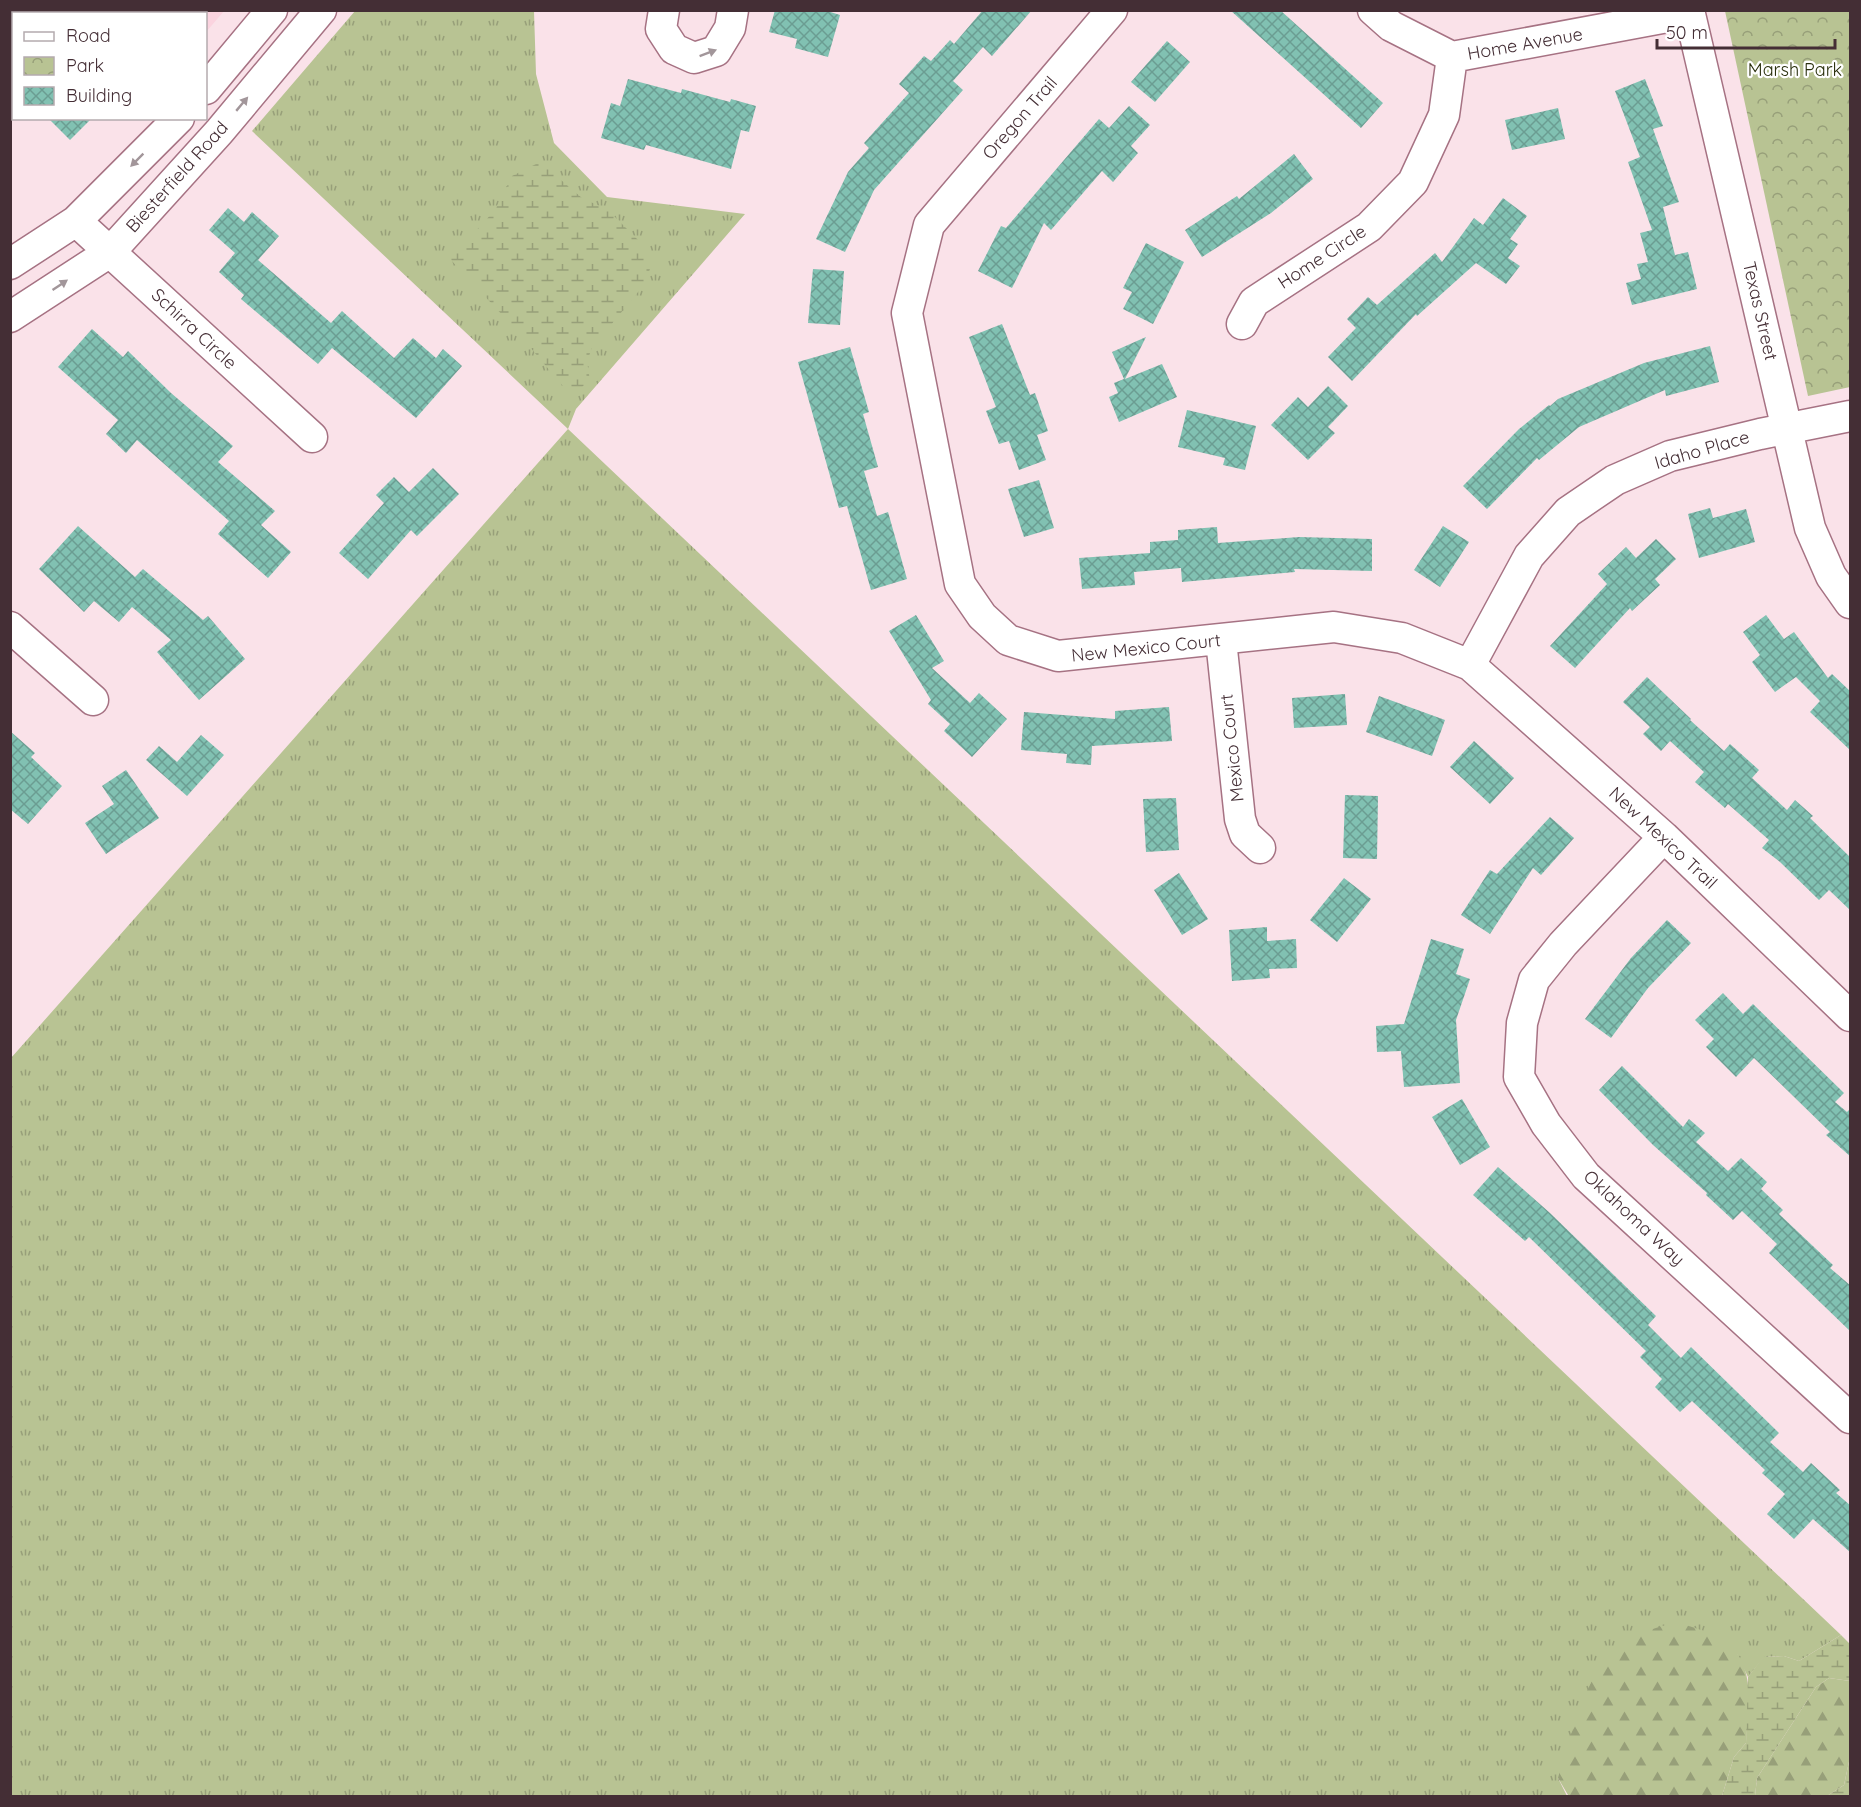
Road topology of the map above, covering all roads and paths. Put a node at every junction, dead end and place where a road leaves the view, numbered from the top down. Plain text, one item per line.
1 (272, 10) edge
2 (321, 10) edge
3 (664, 10) edge
4 (734, 10) edge
5 (1112, 10) edge
6 (1373, 10) edge
7 (1689, 12) edge
8 (1452, 57) junction
9 (207, 88) edge
10 (177, 120) edge
11 (210, 125) edge
12 (76, 220) junction
13 (929, 225) joint
14 (110, 252) junction
15 (10, 264) edge
16 (10, 316) edge
17 (1242, 324) dead end
18 (1851, 416) edge
19 (1788, 428) junction
20 (312, 437) dead end
21 (1851, 603) edge
22 (10, 627) edge
23 (1221, 640) junction
24 (1470, 665) junction
25 (93, 700) dead end
26 (1664, 837) junction
27 (1260, 848) dead end
28 (1851, 1016) edge
29 (1851, 1418) edge

1 - 9 street
11 -> 2 street, Biesterfield Road
3 -> 4 street
5 - 13 street, Oregon Trail
6 - 8 street, Home Avenue
7 - 8 street, Home Avenue
7 - 19 street, Texas Street
8 - 17 street, Home Circle
10 -> 12 street
11 - 14 street, Biesterfield Road
12 - 14 street, Schirra Circle
12 - 15 street
13 - 23 street, New Mexico Court
16 -> 14 street, Biesterfield Road
14 - 20 street, Schirra Circle
18 - 19 street, Idaho Place
19 - 21 street, Texas Street
19 - 24 street, Idaho Place
22 - 25 street
23 - 24 street, New Mexico Court
23 - 27 street, Mexico Court
24 - 26 street, New Mexico Trail
26 - 28 street, New Mexico Trail
26 - 29 street, Oklahoma Way

